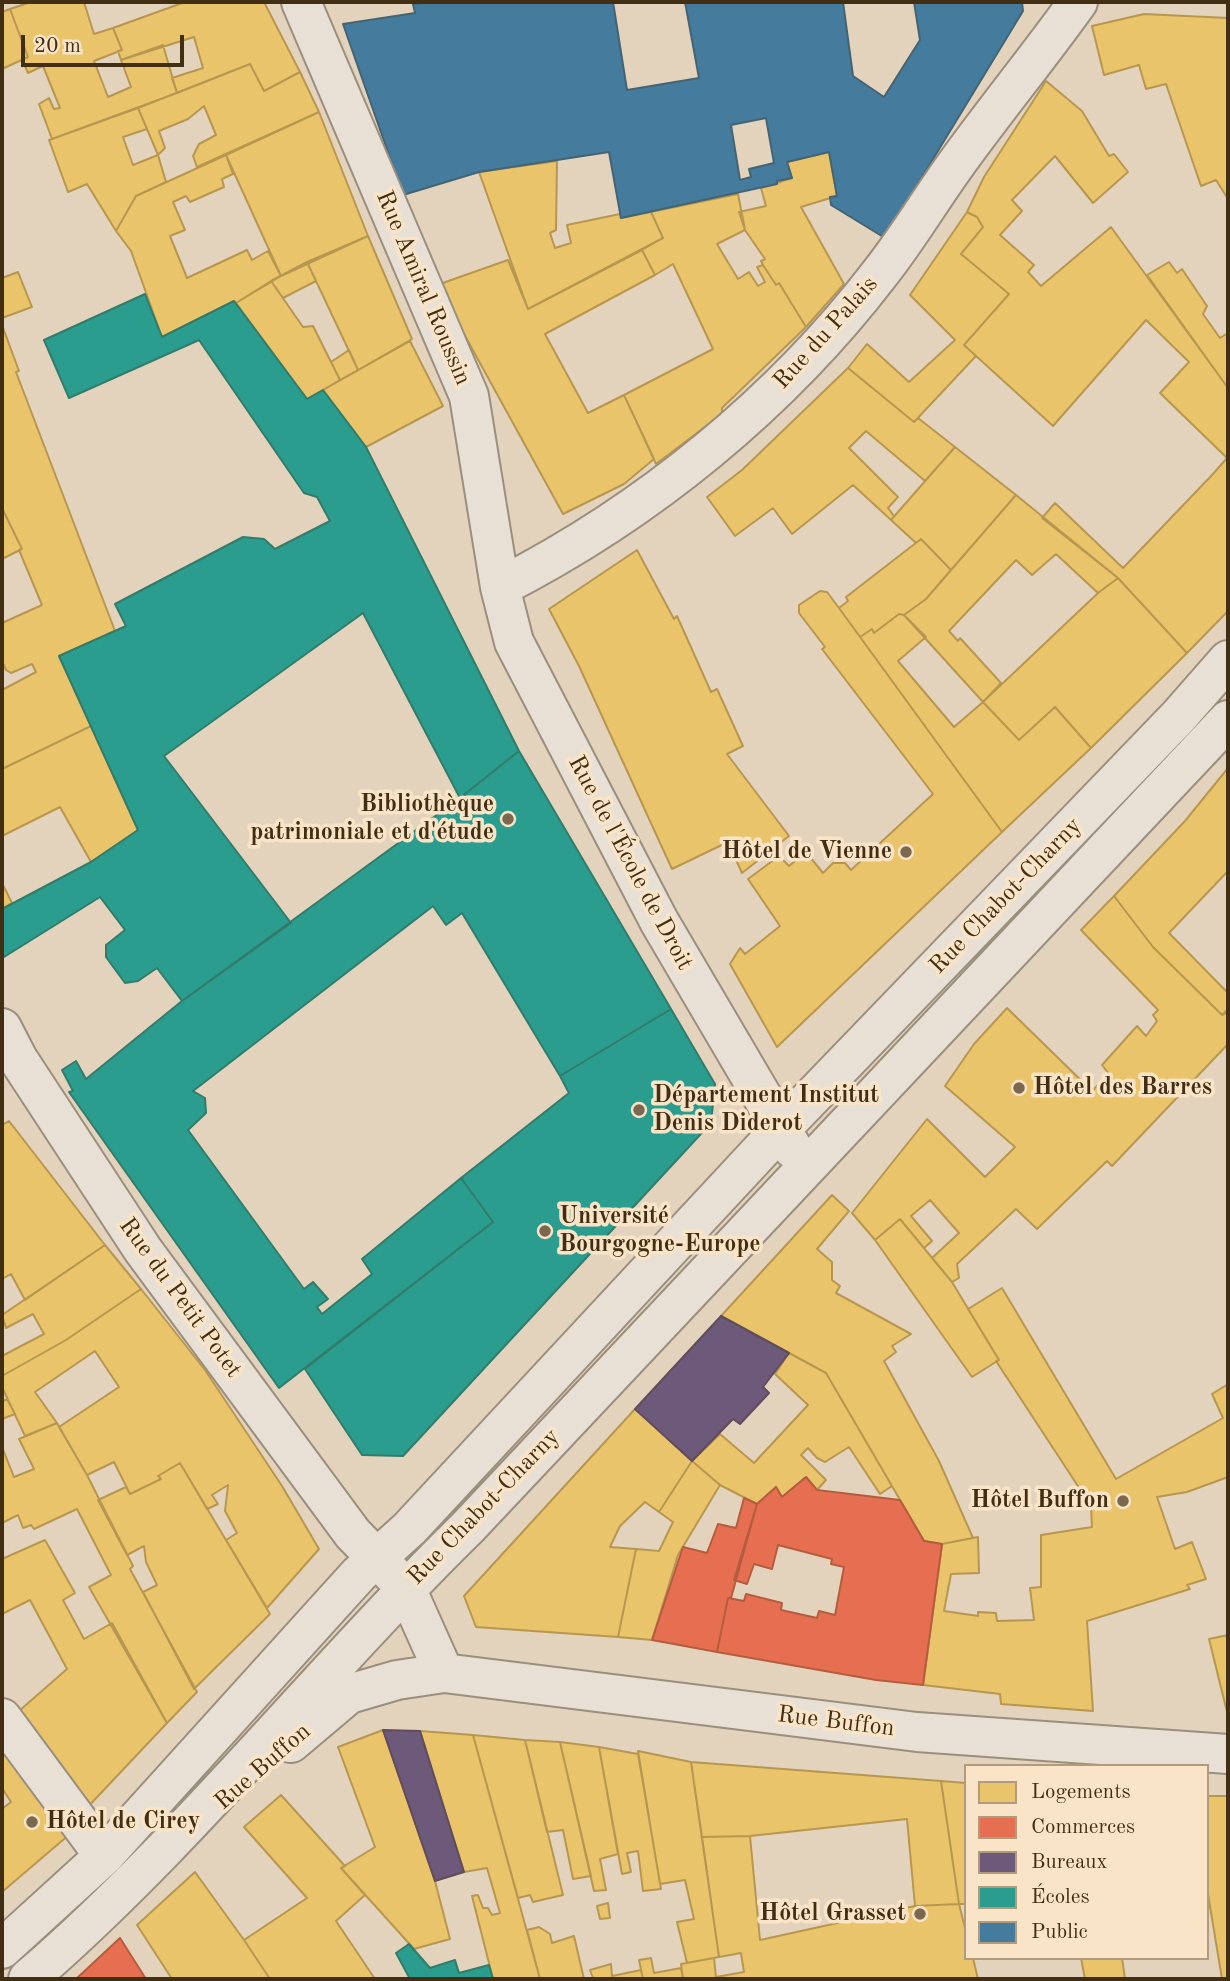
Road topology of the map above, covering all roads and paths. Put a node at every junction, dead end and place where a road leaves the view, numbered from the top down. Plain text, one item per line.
1 (301, 2) edge
2 (1078, 2) edge
3 (500, 587) junction
4 (1227, 665) edge
5 (1228, 720) edge
6 (2, 1028) edge
7 (780, 1129) junction
8 (804, 1169) junction
9 (375, 1558) junction
10 (406, 1588) junction
11 (444, 1672) junction
12 (2, 1718) edge
13 (2, 1730) edge
14 (1228, 1754) edge
15 (92, 1847) junction
16 (166, 1847) junction
17 (2, 1949) edge
18 (29, 1979) edge

1 - 3 street, Rue Amiral Roussin
2 - 3 street, Rue du Palais
3 - 7 street, Rue de l'École de Droit
4 - 7 street, Rue Chabot-Charny
5 - 8 street, Rue Chabot-Charny
6 - 9 street, Rue du Petit Potet
7 - 8 street
7 - 9 street, Rue Chabot-Charny
8 - 10 street, Rue Chabot-Charny
9 - 10 street
9 - 15 street, Rue Chabot-Charny
9 - 16 street, Rue Chabot-Charny
10 - 11 street
10 - 16 street, Rue Chabot-Charny
11 - 14 street, Rue Buffon
11 - 16 street, Rue Buffon
12 - 15 street
13 - 15 street
15 - 17 street, Rue Chabot-Charny
16 - 18 street, Rue Chabot-Charny

